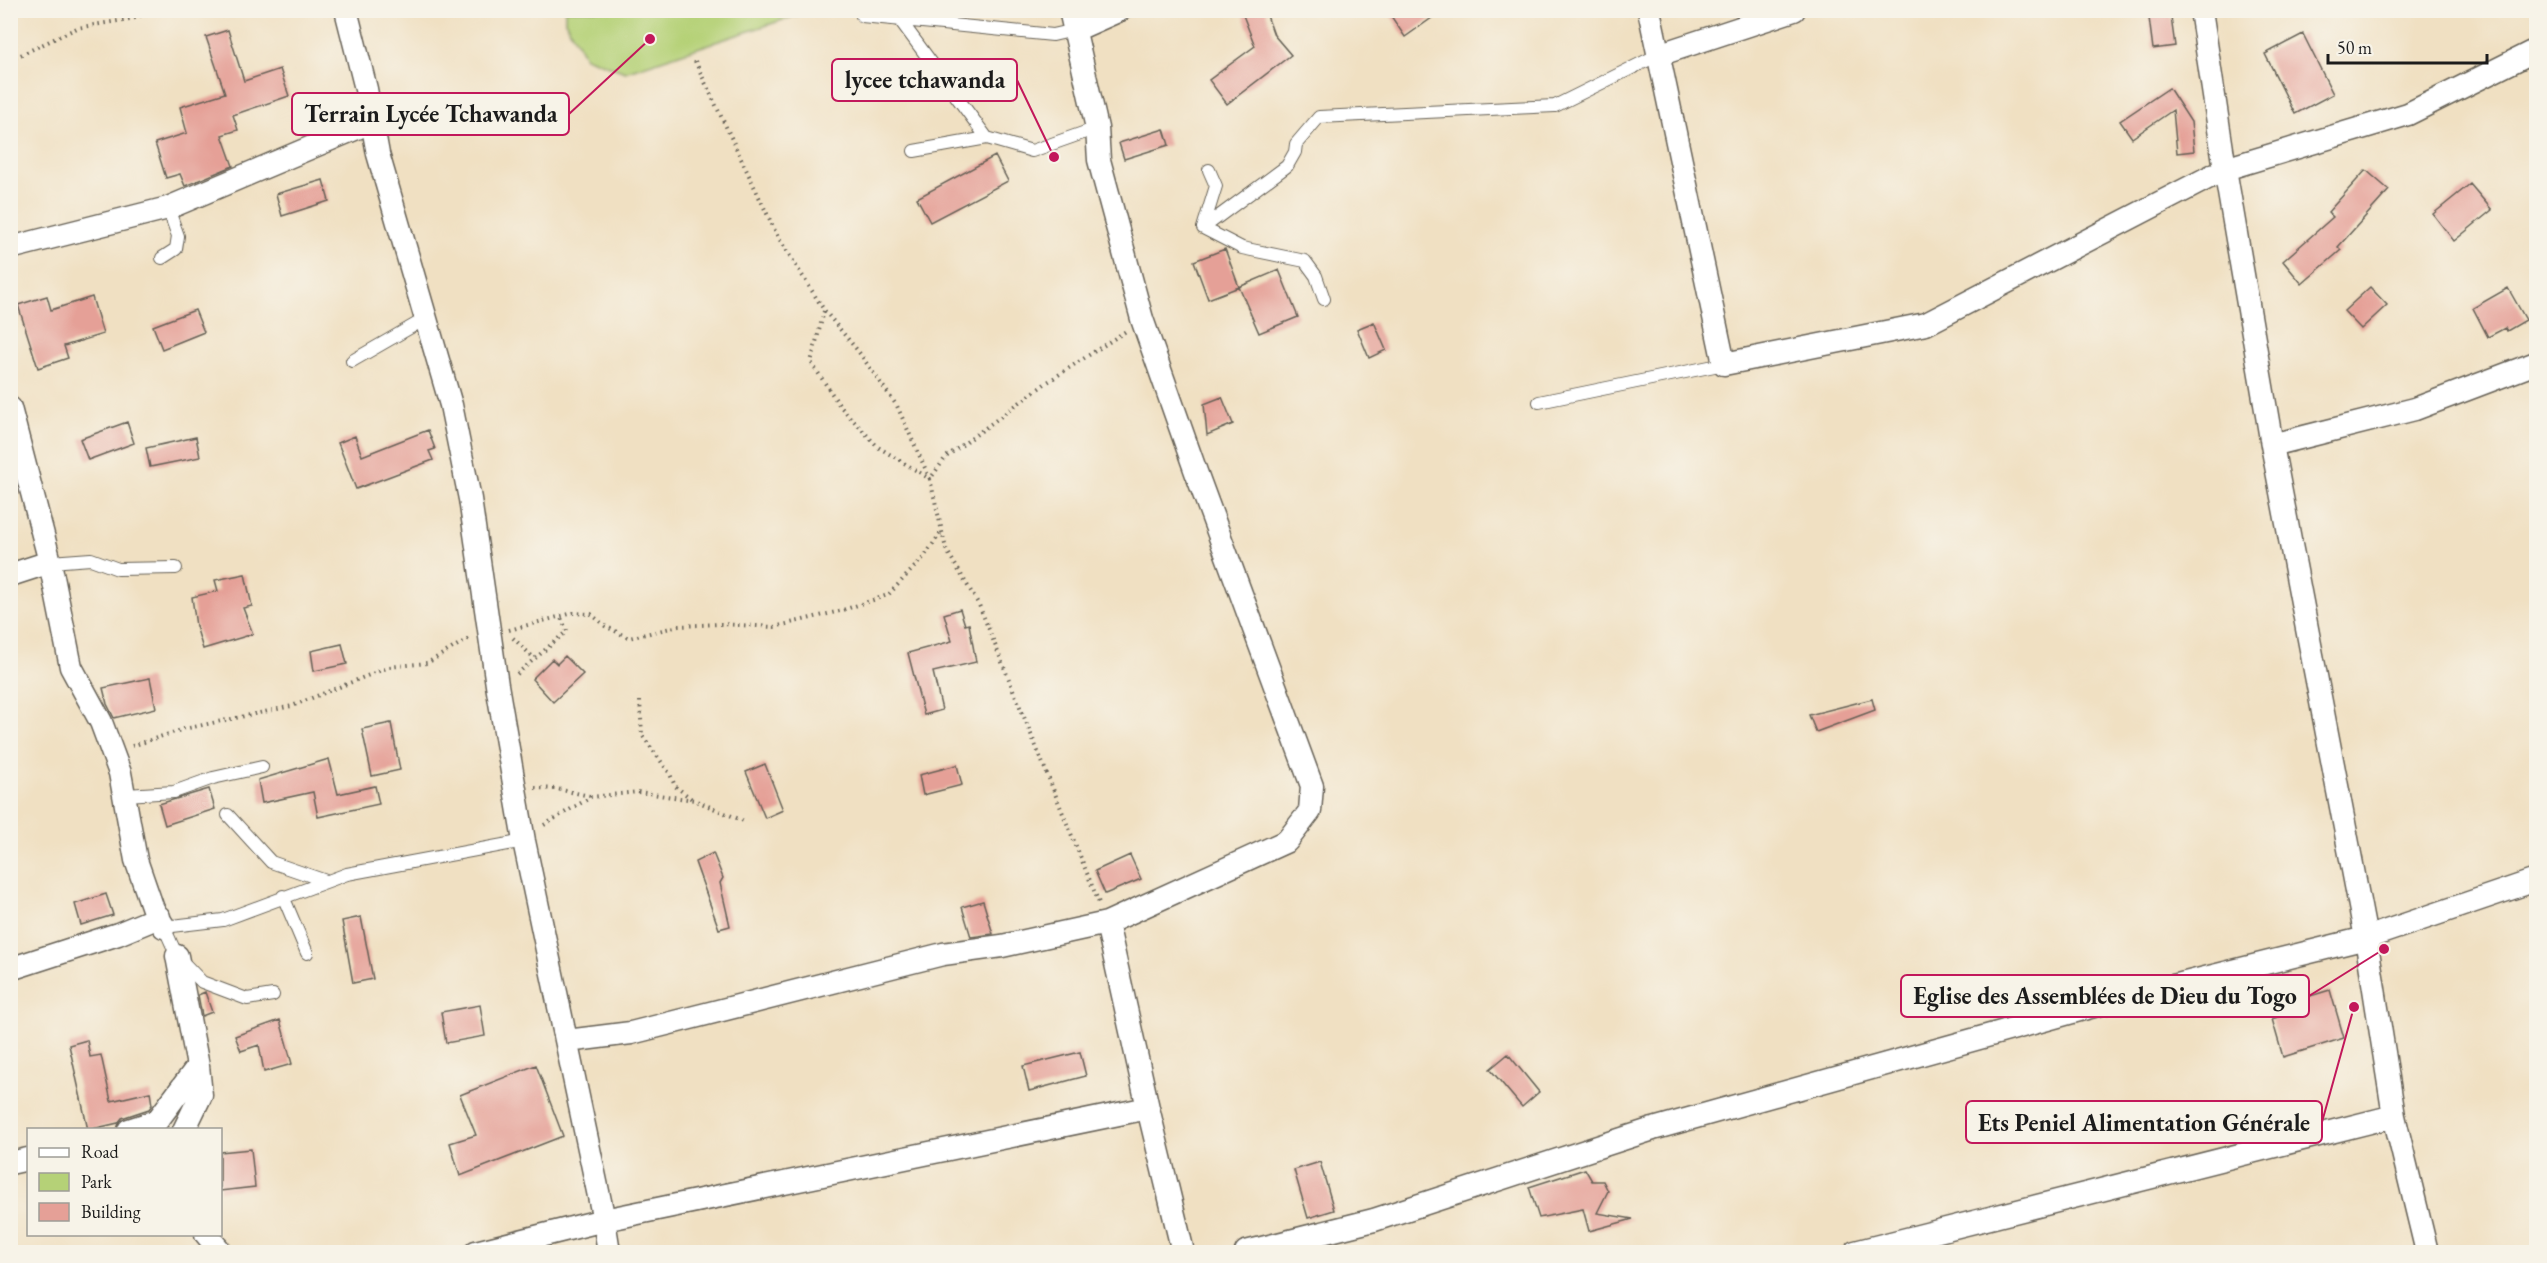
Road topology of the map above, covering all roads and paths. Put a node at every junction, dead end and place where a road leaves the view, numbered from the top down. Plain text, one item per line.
1 (152, 10) edge
2 (345, 10) edge
3 (1120, 10) edge
4 (1649, 10) edge
5 (1794, 10) edge
6 (2201, 10) edge
7 (862, 16) dead end
8 (900, 20) junction
9 (1073, 20) edge
10 (2536, 50) edge
11 (1658, 55) junction
12 (10, 60) edge
13 (695, 61) dead end
14 (371, 122) junction
15 (1097, 128) junction
16 (987, 138) junction
17 (914, 151) dead end
18 (2224, 169) junction
19 (1209, 170) dead end
20 (168, 208) junction
21 (1203, 228) junction
22 (10, 248) edge
23 (162, 258) dead end
24 (1324, 299) dead end
25 (824, 310) junction
26 (425, 320) junction
27 (1142, 320) junction
28 (352, 361) dead end
29 (2536, 363) edge
30 (1724, 364) junction
31 (1539, 402) dead end
32 (10, 408) edge
33 (2272, 446) junction
34 (930, 479) junction
35 (943, 531) junction
36 (50, 562) junction
37 (176, 568) dead end
38 (10, 575) edge
39 (561, 617) junction
40 (489, 626) junction
41 (534, 658) junction
42 (497, 685) junction
43 (640, 701) dead end
44 (112, 753) junction
45 (262, 767) dead end
46 (517, 794) junction
47 (126, 795) junction
48 (591, 796) junction
49 (694, 800) junction
50 (228, 815) dead end
51 (746, 822) dead end
52 (524, 841) junction
53 (2536, 880) edge
54 (326, 881) junction
55 (283, 896) junction
56 (161, 922) junction
57 (1107, 923) junction
58 (2366, 938) junction
59 (307, 952) dead end
60 (177, 956) junction
61 (10, 969) edge
62 (273, 995) dead end
63 (567, 1041) junction
64 (198, 1066) junction
65 (1148, 1108) junction
66 (2394, 1116) junction
67 (135, 1128) edge
68 (185, 1128) edge
69 (27, 1159) edge
70 (10, 1163) edge
71 (604, 1220) junction
72 (208, 1236) edge
73 (221, 1252) edge
74 (476, 1252) edge
75 (609, 1252) edge
76 (1183, 1252) edge
77 (1246, 1252) edge
78 (1855, 1252) edge
79 (2427, 1252) edge

1 - 12 path
2 - 14 street
3 - 9 street
4 - 11 street
5 - 11 street
6 - 18 street
7 - 8 lane
8 - 9 lane
8 - 16 lane
9 - 15 street
10 - 18 street
11 - 21 lane
11 - 30 street
13 - 25 path
14 - 20 street
14 - 26 street
15 - 16 lane
15 - 27 street
16 - 17 lane
18 - 30 street
18 - 33 street
19 - 21 lane
20 - 22 street
20 - 23 lane
21 - 24 lane
25 - 34 path
25 - 34 path
26 - 28 lane
26 - 40 street
27 - 34 path
27 - 57 street
29 - 33 street
30 - 31 lane
32 - 36 street
33 - 58 street
34 - 35 path
35 - 39 path
35 - 57 path
36 - 37 lane
36 - 38 street
36 - 44 street
39 - 41 path
39 - 41 path
40 - 42 street
40 - 44 path
41 - 42 path
42 - 46 street
43 - 49 path
44 - 47 street
45 - 47 lane
46 - 48 path
46 - 52 street
47 - 56 street
48 - 49 path
48 - 52 path
49 - 51 path
50 - 54 lane
52 - 54 lane
52 - 63 street
53 - 58 street
54 - 55 lane
55 - 56 lane
55 - 59 lane
56 - 60 lane
56 - 61 street
57 - 63 street
57 - 65 street
58 - 66 street
58 - 77 street
60 - 62 lane
60 - 64 street
63 - 71 street
64 - 67 street
64 - 68 street
65 - 71 street
65 - 76 street
66 - 78 street
66 - 79 street
69 - 70 street
71 - 74 street
71 - 75 street
72 - 73 street

